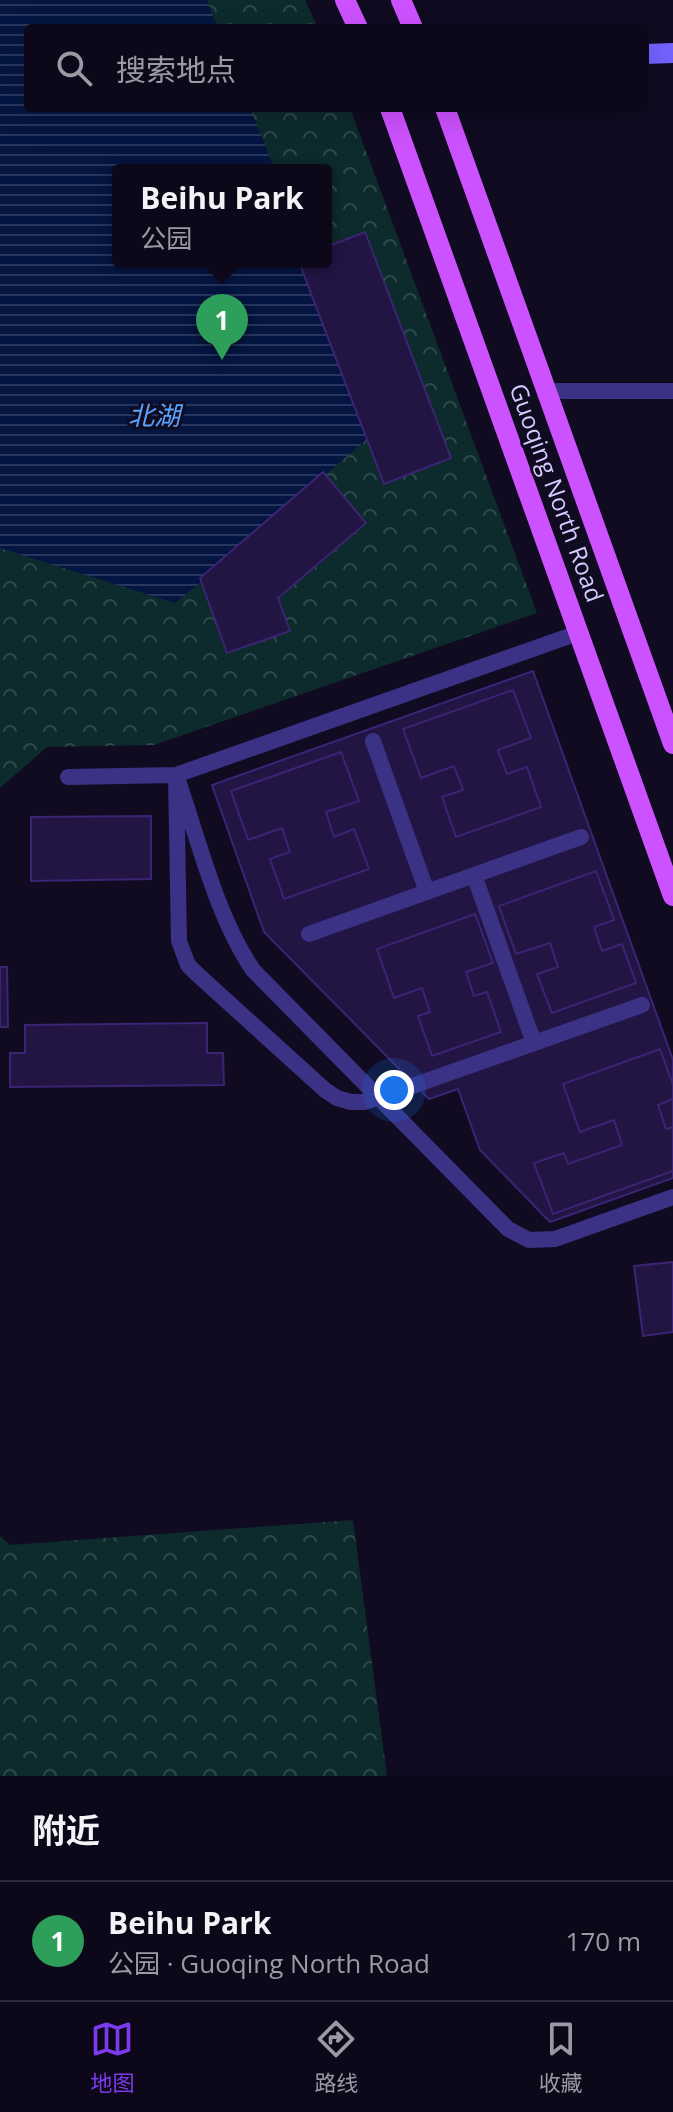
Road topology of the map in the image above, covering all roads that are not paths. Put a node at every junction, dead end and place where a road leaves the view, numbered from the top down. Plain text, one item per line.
1 (345, 0) edge
2 (401, 0) edge
3 (356, 24) edge
4 (411, 24) edge
5 (673, 53) edge
6 (649, 54) edge
7 (391, 112) edge
8 (446, 112) edge
9 (547, 391) junction
10 (673, 391) edge
11 (578, 633) junction
12 (373, 741) dead end
13 (673, 744) edge
14 (176, 775) junction
15 (68, 777) dead end
16 (581, 837) dead end
17 (474, 875) junction
18 (427, 892) junction
19 (673, 896) edge
20 (309, 934) dead end
21 (642, 1005) dead end
22 (534, 1043) junction
23 (673, 1197) edge

1 - 3 main road
2 - 4 main road
5 - 6 street
7 - 11 main road, Guoqing North Road
8 - 9 main road, Guoqing North Road
9 - 10 lane
9 - 13 main road, Guoqing North Road
11 - 14 lane
11 - 19 main road, Guoqing North Road
12 - 18 lane
14 - 15 lane
14 - 22 lane, bridge
14 - 23 lane
16 - 17 lane
17 - 18 lane
17 - 22 lane
18 - 20 lane
21 - 22 lane

